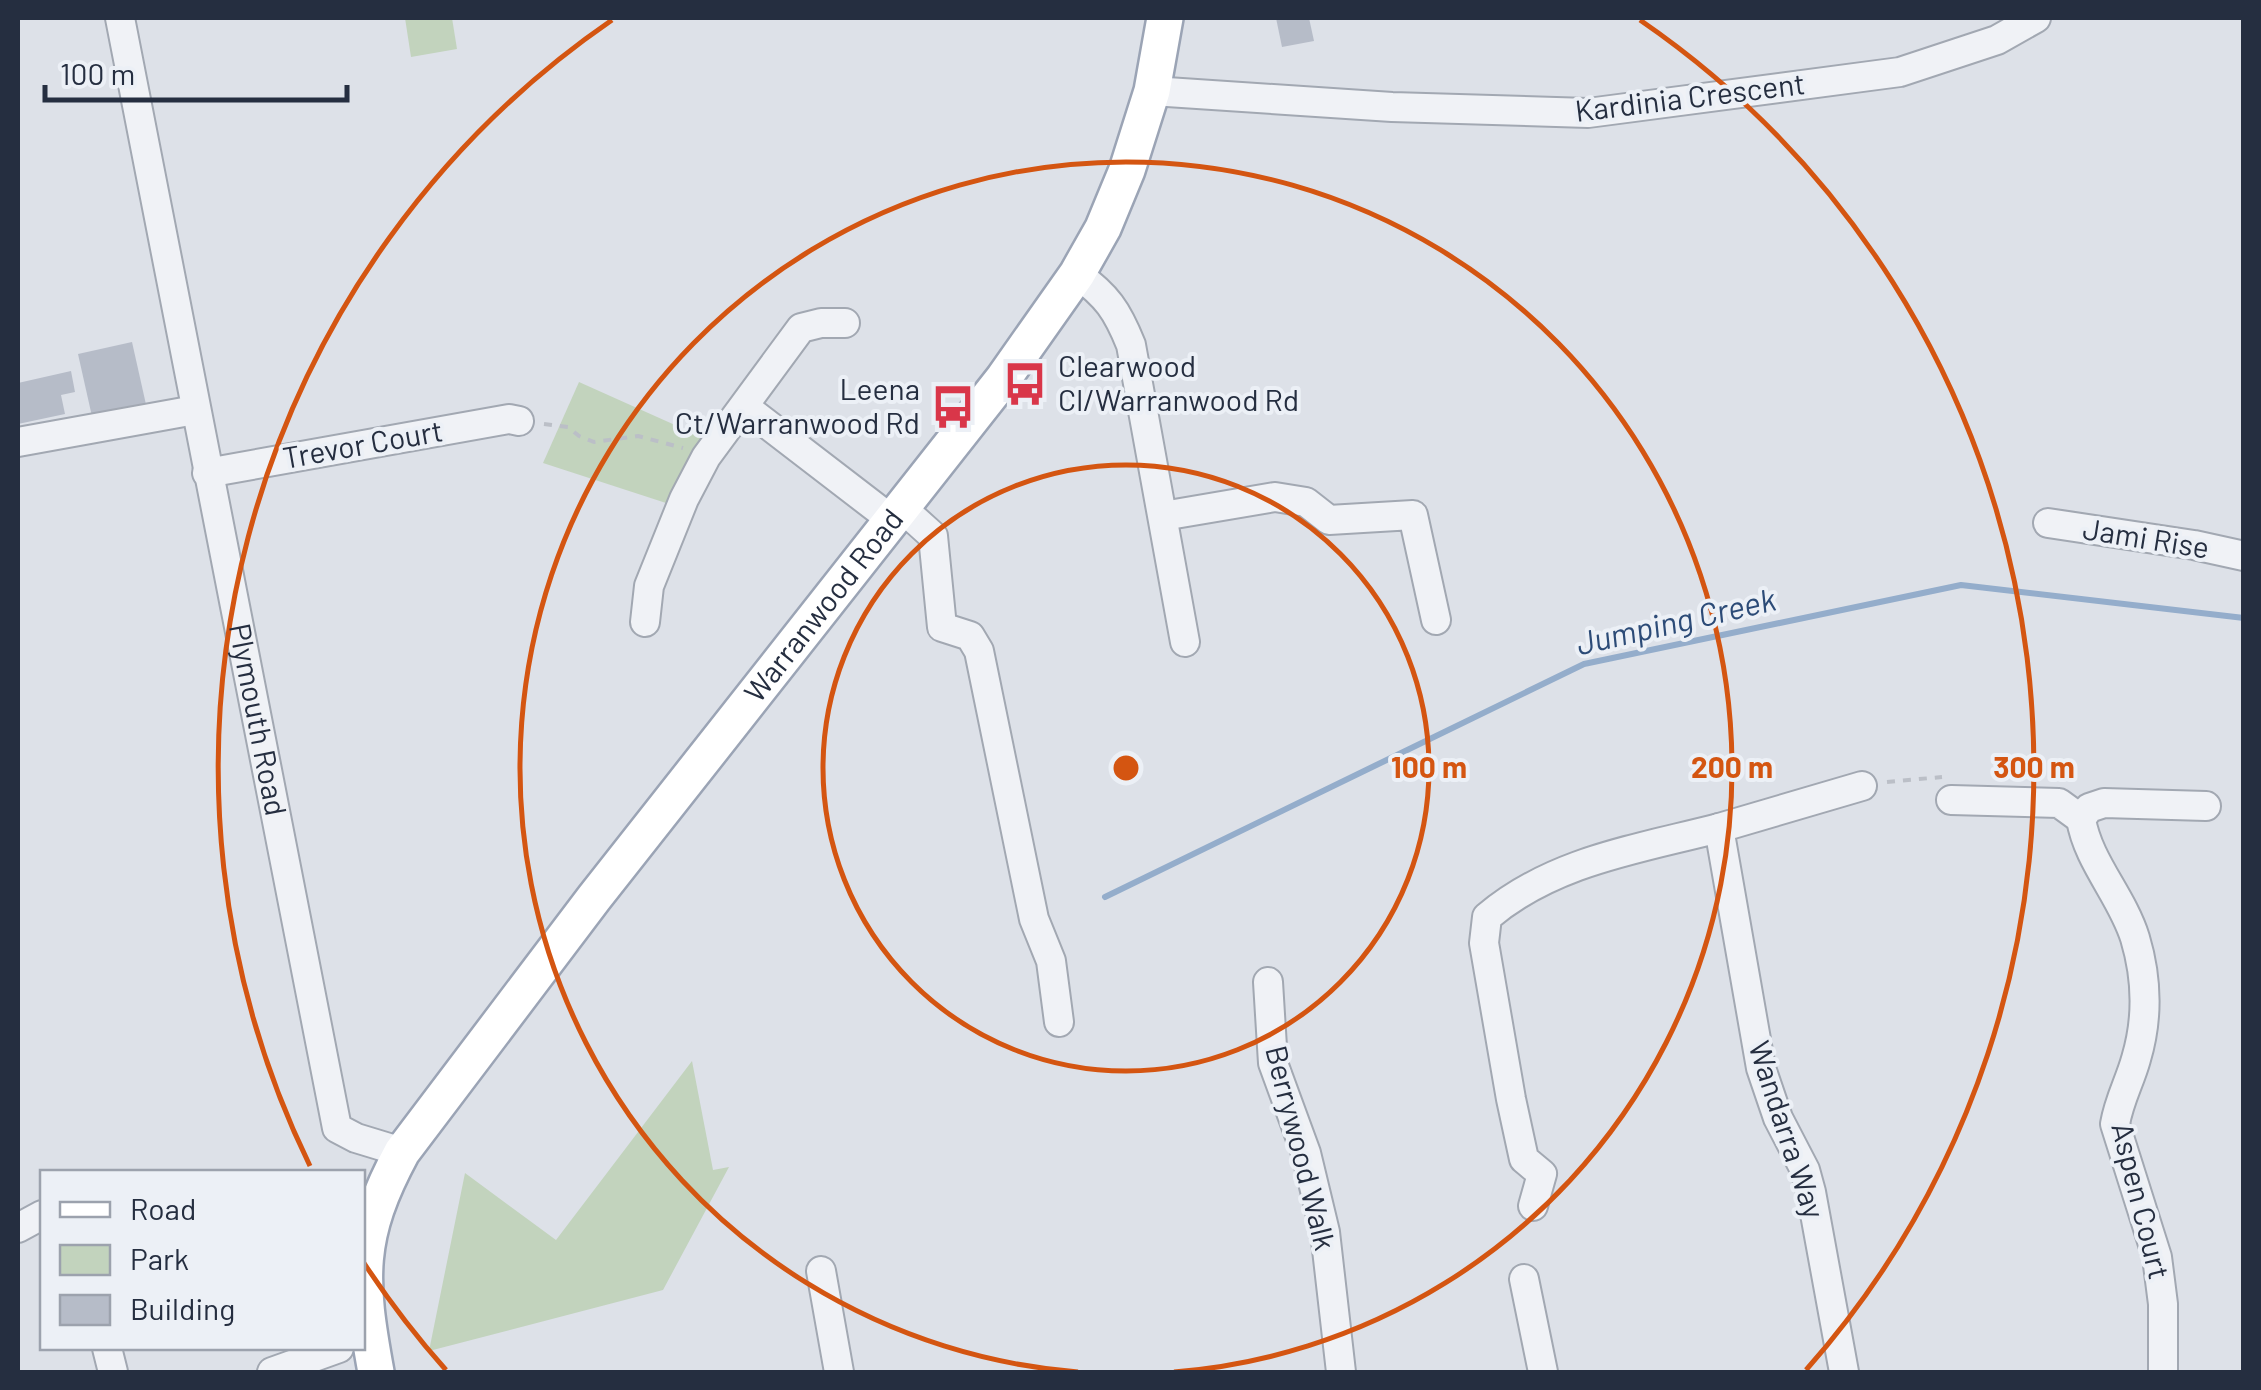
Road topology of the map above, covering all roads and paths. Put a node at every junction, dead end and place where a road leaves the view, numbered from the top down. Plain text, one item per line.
1 (120, 18) edge
2 (1165, 18) edge
3 (2036, 18) edge
4 (1152, 92) junction
5 (1076, 274) junction
6 (845, 323) dead end
7 (746, 406) junction
8 (194, 410) junction
9 (519, 421) joint
10 (18, 442) edge
11 (706, 457) junction
12 (208, 473) junction
13 (897, 514) junction
14 (1163, 516) junction
15 (2048, 523) dead end
16 (2244, 556) edge
17 (1436, 620) dead end
18 (645, 622) dead end
19 (1185, 642) dead end
20 (1862, 786) joint
21 (1947, 789) joint
22 (2206, 806) dead end
23 (2081, 819) junction
24 (1719, 828) junction
25 (1268, 982) dead end
26 (1060, 1022) dead end
27 (402, 1152) junction
28 (1533, 1206) dead end
29 (821, 1271) dead end
30 (1524, 1279) dead end
31 (365, 1286) edge
32 (332, 1350) edge
33 (363, 1350) edge
34 (272, 1372) edge
35 (376, 1372) edge
36 (839, 1372) edge
37 (1341, 1372) edge
38 (1542, 1372) edge
39 (1844, 1372) edge
40 (2163, 1372) edge

1 - 8 street, Plymouth Road
2 - 4 main road, Warranwood Road
3 - 4 street, Kardinia Crescent
4 - 5 main road, Warranwood Road
5 - 13 main road, Warranwood Road
5 - 14 street
6 - 7 street
7 - 11 street
7 - 13 street
8 - 10 street
8 - 12 street, Plymouth Road
9 - 11 path
9 - 12 street, Trevor Court
11 - 18 street
12 - 27 street, Plymouth Road
13 - 26 street
13 - 27 main road, Warranwood Road
14 - 17 street
14 - 19 street
15 - 16 street, Jami Rise
20 - 21 path
20 - 24 street
21 - 23 street
22 - 23 street
23 - 40 street, Aspen Court
24 - 28 street
24 - 39 street, Wandarra Way
25 - 37 street, Berrywood Walk
27 - 31 main road
29 - 36 street
30 - 38 street
32 - 34 street
33 - 35 main road

